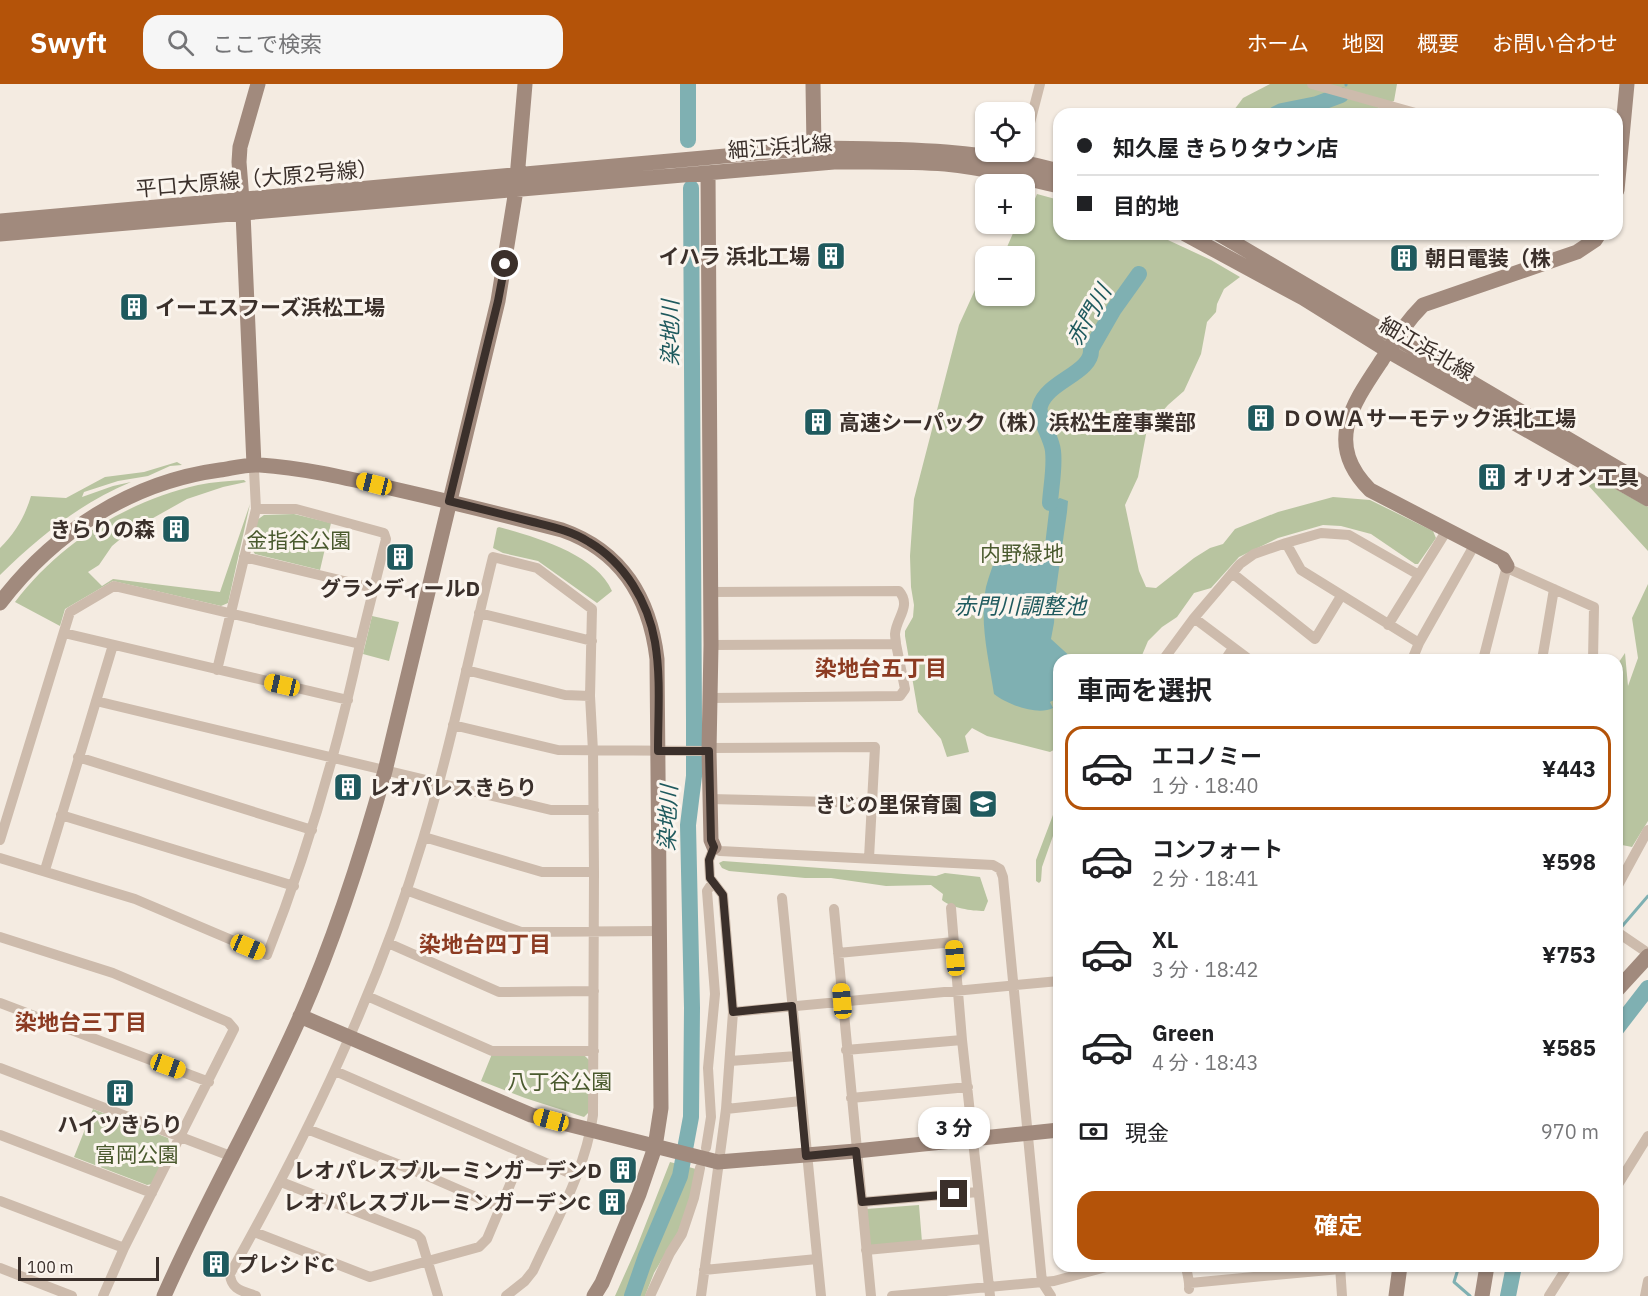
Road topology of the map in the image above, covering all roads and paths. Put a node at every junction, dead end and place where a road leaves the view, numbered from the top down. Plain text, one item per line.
1 (258, 84) edge
2 (525, 84) edge
3 (813, 84) edge
4 (1040, 84) edge
5 (1312, 84) edge
6 (1627, 84) edge
7 (1035, 104) edge
8 (1398, 108) edge
9 (1623, 121) edge
10 (814, 148) junction
11 (975, 151) edge
12 (1035, 159) edge
13 (694, 168) junction
14 (1053, 168) edge
15 (517, 183) junction
16 (1053, 184) edge
17 (242, 207) junction
18 (0, 221) edge
19 (0, 234) edge
20 (1196, 240) edge
21 (1228, 240) edge
22 (1595, 240) edge
23 (1392, 344) junction
24 (259, 467) junction
25 (1648, 486) edge
26 (1648, 499) edge
27 (449, 501) junction
28 (256, 509) junction
29 (1447, 530) junction
30 (1286, 543) junction
31 (1475, 544) junction
32 (244, 557) junction
33 (1507, 567) junction
34 (1232, 573) junction
35 (1419, 575) junction
36 (373, 588) junction
37 (1554, 589) junction
38 (710, 592) junction
39 (1341, 596) junction
40 (0, 603) edge
41 (231, 613) junction
42 (479, 613) junction
43 (1194, 618) junction
44 (1388, 625) junction
45 (64, 633) junction
46 (592, 640) junction
47 (1419, 643) junction
48 (360, 644) junction
49 (896, 644) junction
50 (113, 645) junction
51 (711, 645) junction
52 (1233, 648) junction
53 (1167, 654) edge
54 (1229, 654) edge
55 (1242, 654) edge
56 (1414, 654) edge
57 (1485, 654) edge
58 (1543, 654) edge
59 (1593, 654) edge
60 (217, 670) junction
61 (466, 670) junction
62 (590, 696) junction
63 (710, 698) junction
64 (348, 700) junction
65 (96, 701) junction
66 (453, 725) junction
67 (707, 750) junction
68 (593, 751) junction
69 (658, 751) junction
70 (78, 757) junction
71 (334, 758) junction
72 (385, 771) junction
73 (437, 783) junction
74 (710, 799) junction
75 (872, 803) junction
76 (594, 810) junction
77 (61, 815) junction
78 (312, 830) junction
79 (1648, 830) edge
80 (424, 837) junction
81 (0, 840) edge
82 (714, 847) junction
83 (0, 858) edge
84 (869, 858) junction
85 (45, 870) junction
86 (594, 872) junction
87 (1623, 876) edge
88 (713, 882) junction
89 (294, 886) junction
90 (406, 890) junction
91 (782, 898) dead end
92 (951, 908) dead end
93 (834, 909) dead end
94 (659, 931) junction
95 (594, 932) junction
96 (1623, 936) edge
97 (0, 938) edge
98 (954, 942) junction
99 (388, 943) junction
100 (838, 953) junction
101 (1648, 954) edge
102 (1053, 982) edge
103 (1623, 983) edge
104 (1013, 986) junction
105 (958, 990) junction
106 (594, 991) junction
107 (367, 996) junction
108 (842, 1001) junction
109 (0, 1003) edge
110 (792, 1006) junction
111 (733, 1012) junction
112 (300, 1016) junction
113 (351, 1038) junction
114 (962, 1040) junction
115 (846, 1050) junction
116 (594, 1051) junction
117 (797, 1056) junction
118 (730, 1061) junction
119 (0, 1068) edge
120 (335, 1071) junction
121 (209, 1082) junction
122 (968, 1087) junction
123 (851, 1098) junction
124 (801, 1101) junction
125 (726, 1109) junction
126 (307, 1129) junction
127 (1053, 1131) edge
128 (591, 1132) junction
129 (1028, 1134) junction
130 (0, 1135) edge
131 (1648, 1136) edge
132 (181, 1137) junction
133 (973, 1139) junction
134 (655, 1147) junction
135 (856, 1151) junction
136 (523, 1154) junction
137 (806, 1156) junction
138 (233, 1157) junction
139 (701, 1158) junction
140 (718, 1162) junction
141 (576, 1176) junction
142 (1623, 1176) edge
143 (281, 1182) junction
144 (978, 1192) junction
145 (152, 1193) junction
146 (0, 1201) edge
147 (862, 1202) junction
148 (501, 1208) junction
149 (254, 1232) junction
150 (983, 1239) junction
151 (124, 1248) junction
152 (866, 1250) junction
153 (817, 1259) junction
154 (428, 1262) junction
155 (0, 1268) edge
156 (704, 1270) junction
157 (1080, 1272) edge
158 (1187, 1272) edge
159 (1302, 1272) edge
160 (1340, 1272) edge
161 (1399, 1272) edge
162 (1485, 1272) edge
163 (1564, 1272) edge
164 (1648, 1281) edge
165 (1042, 1282) junction
166 (989, 1292) edge
167 (937, 1294) edge
168 (72, 1296) edge
169 (103, 1296) edge
170 (164, 1296) edge
171 (256, 1296) edge
172 (438, 1296) edge
173 (506, 1296) edge
174 (594, 1296) edge
175 (650, 1296) edge
176 (701, 1296) edge
177 (821, 1296) edge
178 (871, 1296) edge
179 (892, 1296) edge
180 (1051, 1296) edge
181 (1342, 1296) edge
182 (1396, 1296) edge
183 (1482, 1296) edge
184 (1549, 1296) edge
185 (1645, 1296) edge

1 - 17 street
2 - 15 street
3 - 10 street
4 - 7 street
5 - 8 street
6 - 9 street
10 - 11 street, 細江浜北線
10 - 13 street, 細江浜北線
12 - 14 street, 細江浜北線
13 - 15 street, 細江浜北線
13 - 16 street, 細江浜北線
13 - 38 street
15 - 17 street, 平口大原線（大原2号線）
15 - 27 street
17 - 18 street, 平口大原線（大原2号線）
17 - 19 street, 平口大原線（大原2号線）
17 - 24 street
20 - 23 street, 細江浜北線
21 - 23 street, 細江浜北線
22 - 23 street
23 - 25 street, 細江浜北線
23 - 26 street, 細江浜北線
23 - 29 street
24 - 27 street
24 - 28 street
24 - 40 street
27 - 69 street
27 - 72 street
28 - 32 street
28 - 36 street
29 - 31 street
29 - 35 street
30 - 34 street
30 - 35 street
30 - 39 street
31 - 33 street
31 - 47 street
32 - 36 street
32 - 41 street
33 - 37 street
33 - 57 street
34 - 39 street
34 - 43 street
35 - 44 street
36 - 48 street
37 - 58 street
37 - 59 street
38 - 49 street
38 - 51 street
39 - 44 street
41 - 45 street
41 - 48 street
41 - 60 street
42 - 46 street
42 - 46 street
42 - 61 street
43 - 52 street
43 - 53 street
44 - 47 street
45 - 50 street
45 - 81 street
46 - 62 street
47 - 56 street
48 - 64 street
49 - 51 street
49 - 63 street
50 - 60 street
50 - 65 street
51 - 63 street
52 - 54 street
52 - 55 street
60 - 64 street
61 - 62 street
61 - 66 street
62 - 68 street
63 - 67 street
64 - 71 street
65 - 70 street
65 - 71 street
66 - 68 street
66 - 73 street
67 - 69 street
67 - 74 street
67 - 75 street
68 - 69 street
68 - 76 street
69 - 94 street
70 - 77 street
70 - 78 street
71 - 72 street
71 - 78 street
72 - 73 street
72 - 112 street
73 - 76 street
73 - 80 street
74 - 75 street
74 - 82 street
75 - 84 street
76 - 86 street
77 - 85 street
77 - 89 street
78 - 89 street
79 - 87 street
80 - 86 street
80 - 90 street
82 - 84 street
82 - 88 street
83 - 85 street
84 - 104 street
85 - 89 street
86 - 95 street
88 - 111 street
88 - 139 street
90 - 95 street
90 - 99 street
91 - 110 street
92 - 98 street
93 - 100 street
94 - 95 street
94 - 134 street
95 - 106 street
96 - 101 street
97 - 121 street
98 - 100 street
98 - 105 street
99 - 106 street
99 - 107 street
100 - 108 street
101 - 103 street
102 - 104 street
104 - 105 street
104 - 129 street
105 - 108 street
105 - 114 street
106 - 116 street
107 - 113 street
107 - 116 street
108 - 110 street
108 - 115 street
109 - 121 street
110 - 111 street
110 - 117 street
111 - 118 street
112 - 113 street
112 - 138 street
113 - 120 street
113 - 128 street
114 - 115 street
114 - 122 street
115 - 123 street
116 - 128 street
117 - 118 street
117 - 124 street
118 - 125 street
119 - 132 street
120 - 126 street
120 - 136 street
121 - 132 street
122 - 123 street
122 - 133 street
123 - 135 street
124 - 125 street
124 - 137 street
125 - 140 street
126 - 143 street
126 - 148 street
127 - 129 street
128 - 134 street
128 - 141 street
129 - 133 street
129 - 165 street
130 - 145 street
131 - 142 street
132 - 138 street
132 - 145 street
133 - 135 street
133 - 144 street
134 - 139 street
134 - 174 street
135 - 137 street
135 - 147 street
136 - 141 street
136 - 148 street
137 - 140 street
137 - 153 street
138 - 170 street
139 - 140 street
139 - 175 street
140 - 156 street
141 - 173 street
143 - 149 street
143 - 154 street
144 - 147 street
144 - 150 street
145 - 151 street
146 - 151 street
147 - 152 street
148 - 154 street
149 - 154 street
149 - 171 street
150 - 152 street
150 - 166 street
151 - 169 street
152 - 178 street
153 - 156 street
153 - 177 street
154 - 172 street
155 - 168 street
156 - 176 street
157 - 165 street
158 - 159 street
160 - 181 street
161 - 182 street
162 - 183 street
163 - 184 street
164 - 185 street
165 - 166 street
165 - 180 street
166 - 167 street
167 - 179 street

